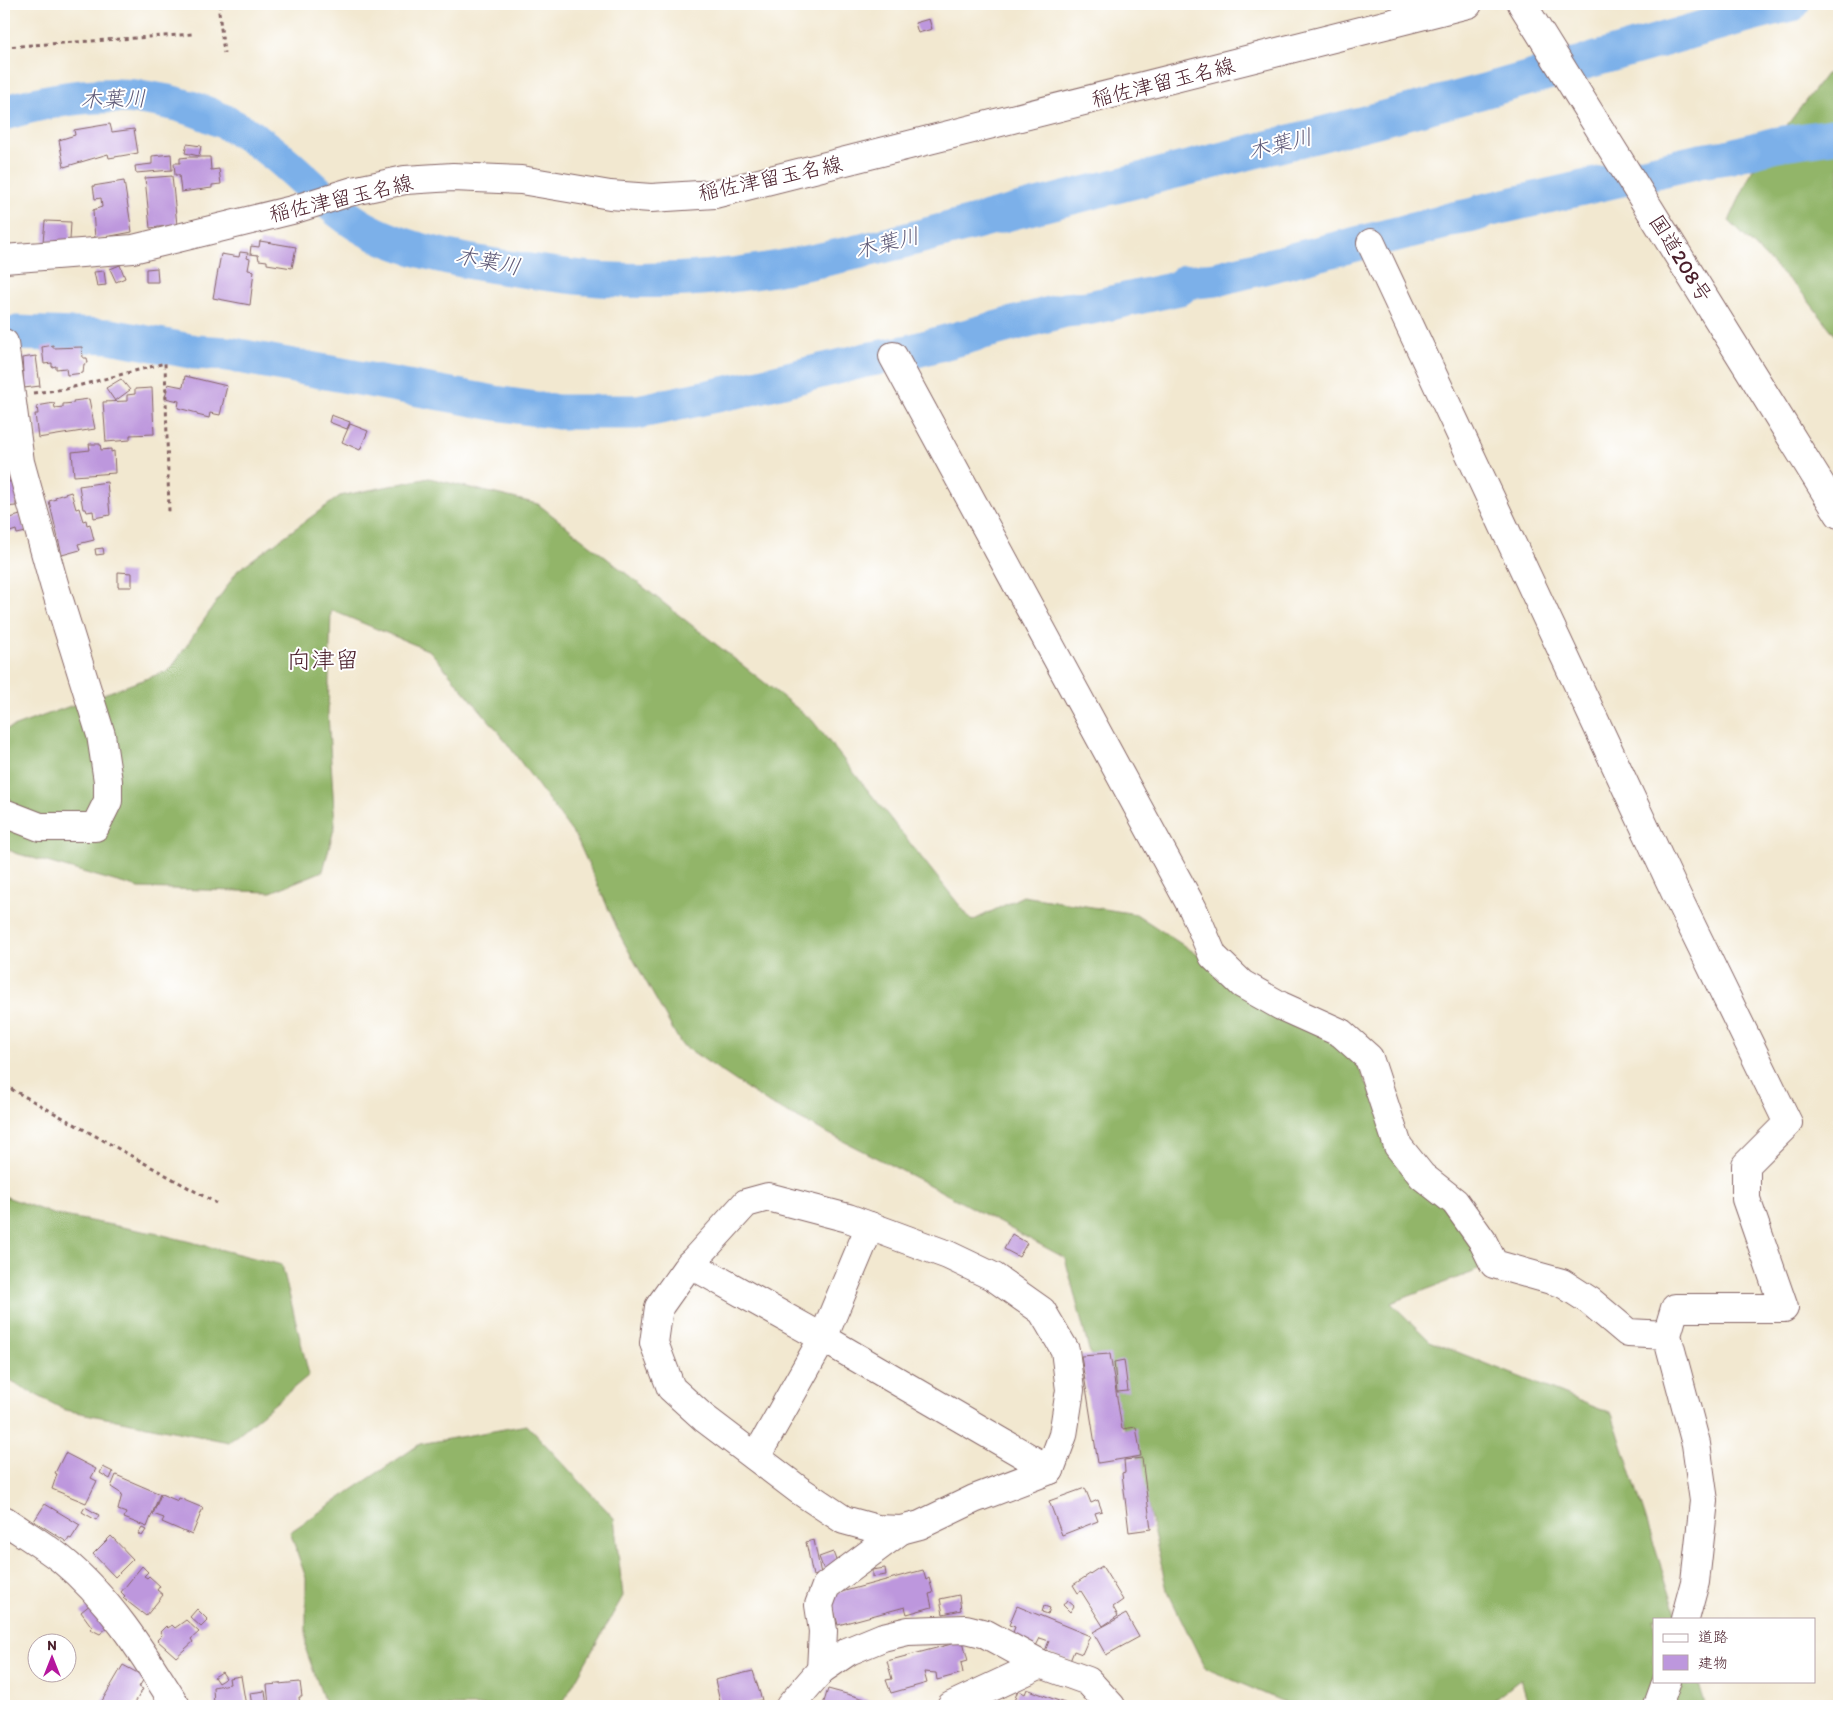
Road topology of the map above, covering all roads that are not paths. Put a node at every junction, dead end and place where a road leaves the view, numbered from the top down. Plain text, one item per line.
1 (1468, 4) edge
2 (1522, 4) edge
3 (1371, 243) dead end
4 (4, 259) edge
5 (4, 343) edge
6 (4, 349) edge
7 (893, 356) dead end
8 (1839, 514) edge
9 (4, 813) edge
10 (870, 1226) junction
11 (690, 1264) junction
12 (1667, 1335) junction
13 (823, 1338) junction
14 (756, 1457) junction
15 (1050, 1470) junction
16 (4, 1520) edge
17 (901, 1530) junction
18 (1685, 1618) edge
19 (1041, 1664) junction
20 (822, 1670) junction
21 (1667, 1682) edge
22 (176, 1706) edge
23 (790, 1706) edge
24 (951, 1706) edge
25 (1111, 1706) edge
26 (1658, 1706) edge

1 - 4 main road, 稲佐津留玉名線
2 - 8 main road, 国道208号
3 - 12 main road
5 - 6 main road
6 - 9 main road
7 - 12 main road
10 - 11 main road
10 - 13 main road
10 - 15 main road
11 - 13 main road
11 - 14 main road
12 - 18 main road
13 - 14 main road
13 - 15 main road
14 - 17 main road
15 - 17 main road
16 - 22 main road
17 - 20 main road
19 - 20 main road
19 - 24 main road
19 - 25 main road
20 - 23 main road
21 - 26 main road

